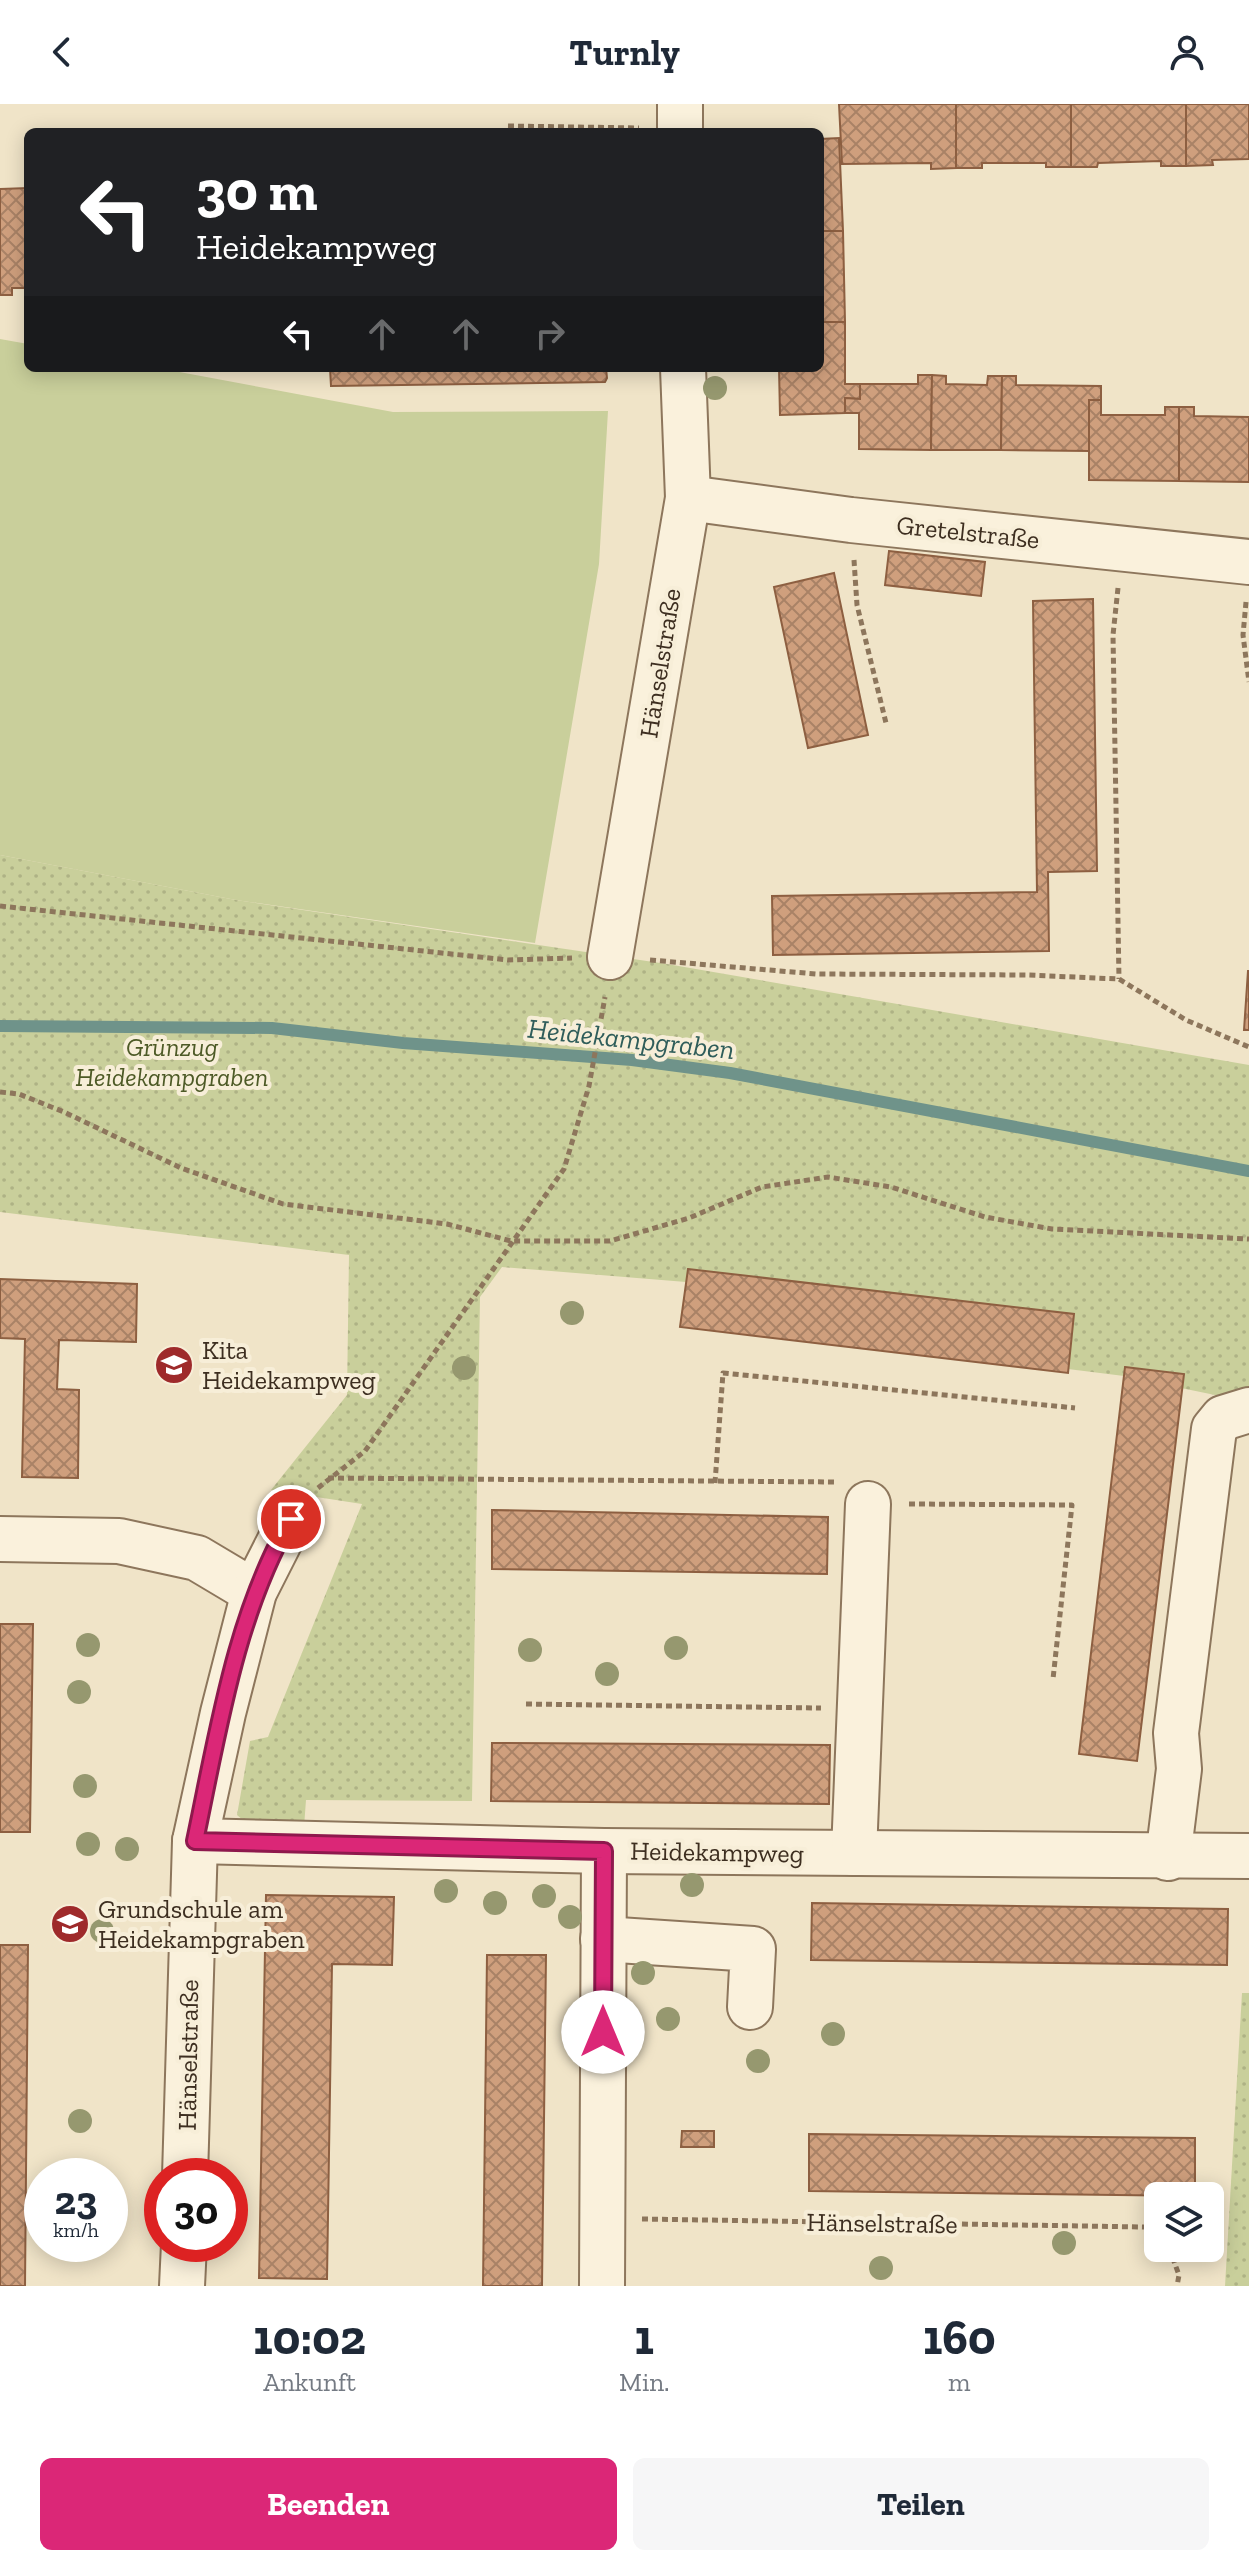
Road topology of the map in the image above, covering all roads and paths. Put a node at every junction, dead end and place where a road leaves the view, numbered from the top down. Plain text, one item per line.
1 (680, 104) edge
2 (508, 126) dead end
3 (584, 128) edge
4 (662, 128) edge
5 (683, 372) edge
6 (688, 498) junction
7 (851, 520) junction
8 (1123, 549) junction
9 (1248, 580) edge
10 (1249, 682) edge
11 (886, 723) dead end
12 (0, 906) edge
13 (608, 973) junction
14 (1119, 979) junction
15 (1249, 1047) edge
16 (0, 1092) edge
17 (1249, 1239) edge
18 (511, 1241) junction
19 (1075, 1408) dead end
20 (1249, 1410) edge
21 (327, 1478) junction
22 (715, 1483) junction
23 (859, 1493) junction
24 (291, 1519) joint
25 (0, 1539) edge
26 (254, 1592) junction
27 (1053, 1679) dead end
28 (526, 1704) dead end
29 (862, 1709) junction
30 (195, 1841) junction
31 (604, 1851) junction
32 (854, 1853) junction
33 (1249, 1856) edge
34 (1168, 1858) junction
35 (603, 1939) junction
36 (750, 2007) dead end
37 (186, 2158) edge
38 (602, 2219) junction
39 (1144, 2227) edge
40 (183, 2262) edge
41 (1175, 2262) edge
42 (182, 2286) edge
43 (602, 2286) edge
44 (1177, 2286) edge

1 - 4 street
2 - 3 path
5 - 6 street, Hänselstraße
6 - 7 street, Gretelstraße
6 - 13 street, Hänselstraße
7 - 8 street, Gretelstraße
7 - 11 path
8 - 9 street, Gretelstraße
8 - 14 path
9 - 10 path
12 - 13 path
13 - 14 path
13 - 18 path
14 - 15 path
16 - 18 path
17 - 18 path
18 - 21 path
19 - 22 path
20 - 34 street
21 - 22 path
21 - 24 path
22 - 23 path
23 - 27 path
23 - 29 street
24 - 26 street, Hänselstraße
25 - 26 street
26 - 30 street, Hänselstraße
28 - 29 path
29 - 32 street
30 - 31 street, Heidekampweg
30 - 37 street, Hänselstraße
31 - 32 street, Heidekampweg
31 - 35 street
32 - 34 street, Heidekampweg
33 - 34 street, Heidekampweg
35 - 36 street
35 - 38 street
38 - 39 path, Hänselstraße
38 - 43 street
40 - 42 street
41 - 44 path

